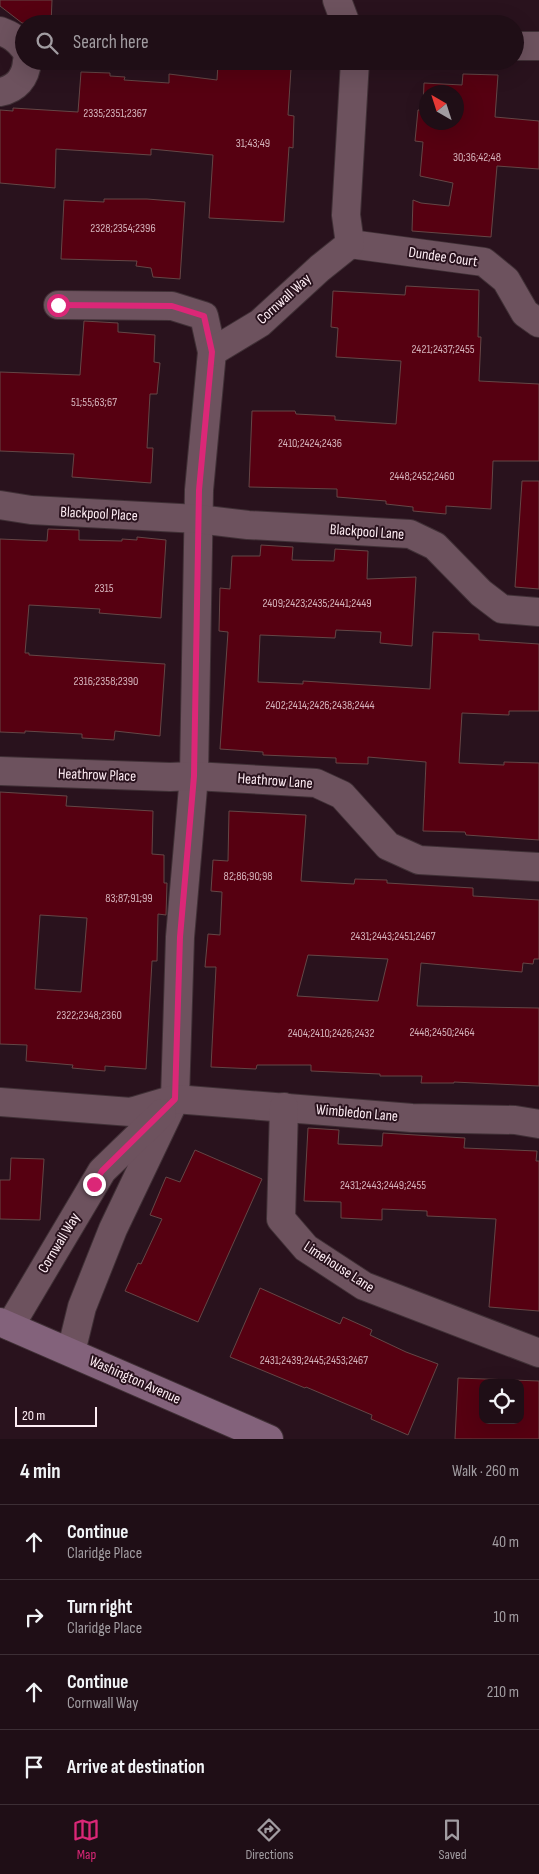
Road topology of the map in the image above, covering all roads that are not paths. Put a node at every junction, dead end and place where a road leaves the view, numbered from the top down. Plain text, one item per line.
1 (337, 0) edge
2 (343, 15) edge
3 (0, 31) edge
4 (15, 38) edge
5 (524, 46) edge
6 (539, 46) edge
7 (25, 70) edge
8 (354, 70) edge
9 (0, 92) edge
10 (350, 244) junction
11 (58, 305) dead end
12 (539, 323) edge
13 (212, 352) junction
14 (0, 505) edge
15 (198, 518) junction
16 (539, 612) edge
17 (0, 771) edge
18 (194, 776) junction
19 (539, 867) edge
20 (175, 1099) junction
21 (0, 1102) edge
22 (284, 1107) junction
23 (539, 1124) edge
24 (79, 1209) junction
25 (113, 1229) junction
26 (5, 1324) edge
27 (70, 1352) junction
28 (539, 1353) edge
29 (269, 1439) edge

1 - 2 street
3 - 4 street
5 - 6 street
7 - 9 street
8 - 10 street
10 - 12 street, Dundee Court
10 - 13 street, Cornwall Way
11 - 13 street
13 - 15 street
14 - 15 street, Blackpool Place
15 - 16 street, Blackpool Lane
15 - 18 street
17 - 18 street, Heathrow Place
18 - 19 street, Heathrow Lane
18 - 20 street
20 - 21 street
20 - 22 street, Wimbledon Lane
20 - 24 street, Cornwall Way
20 - 25 street
22 - 23 street, Wimbledon Lane
22 - 28 street, Limehouse Lane
24 - 25 street
24 - 26 street, Cornwall Way
25 - 27 street
26 - 27 street, Washington Avenue
27 - 29 street, Washington Avenue

